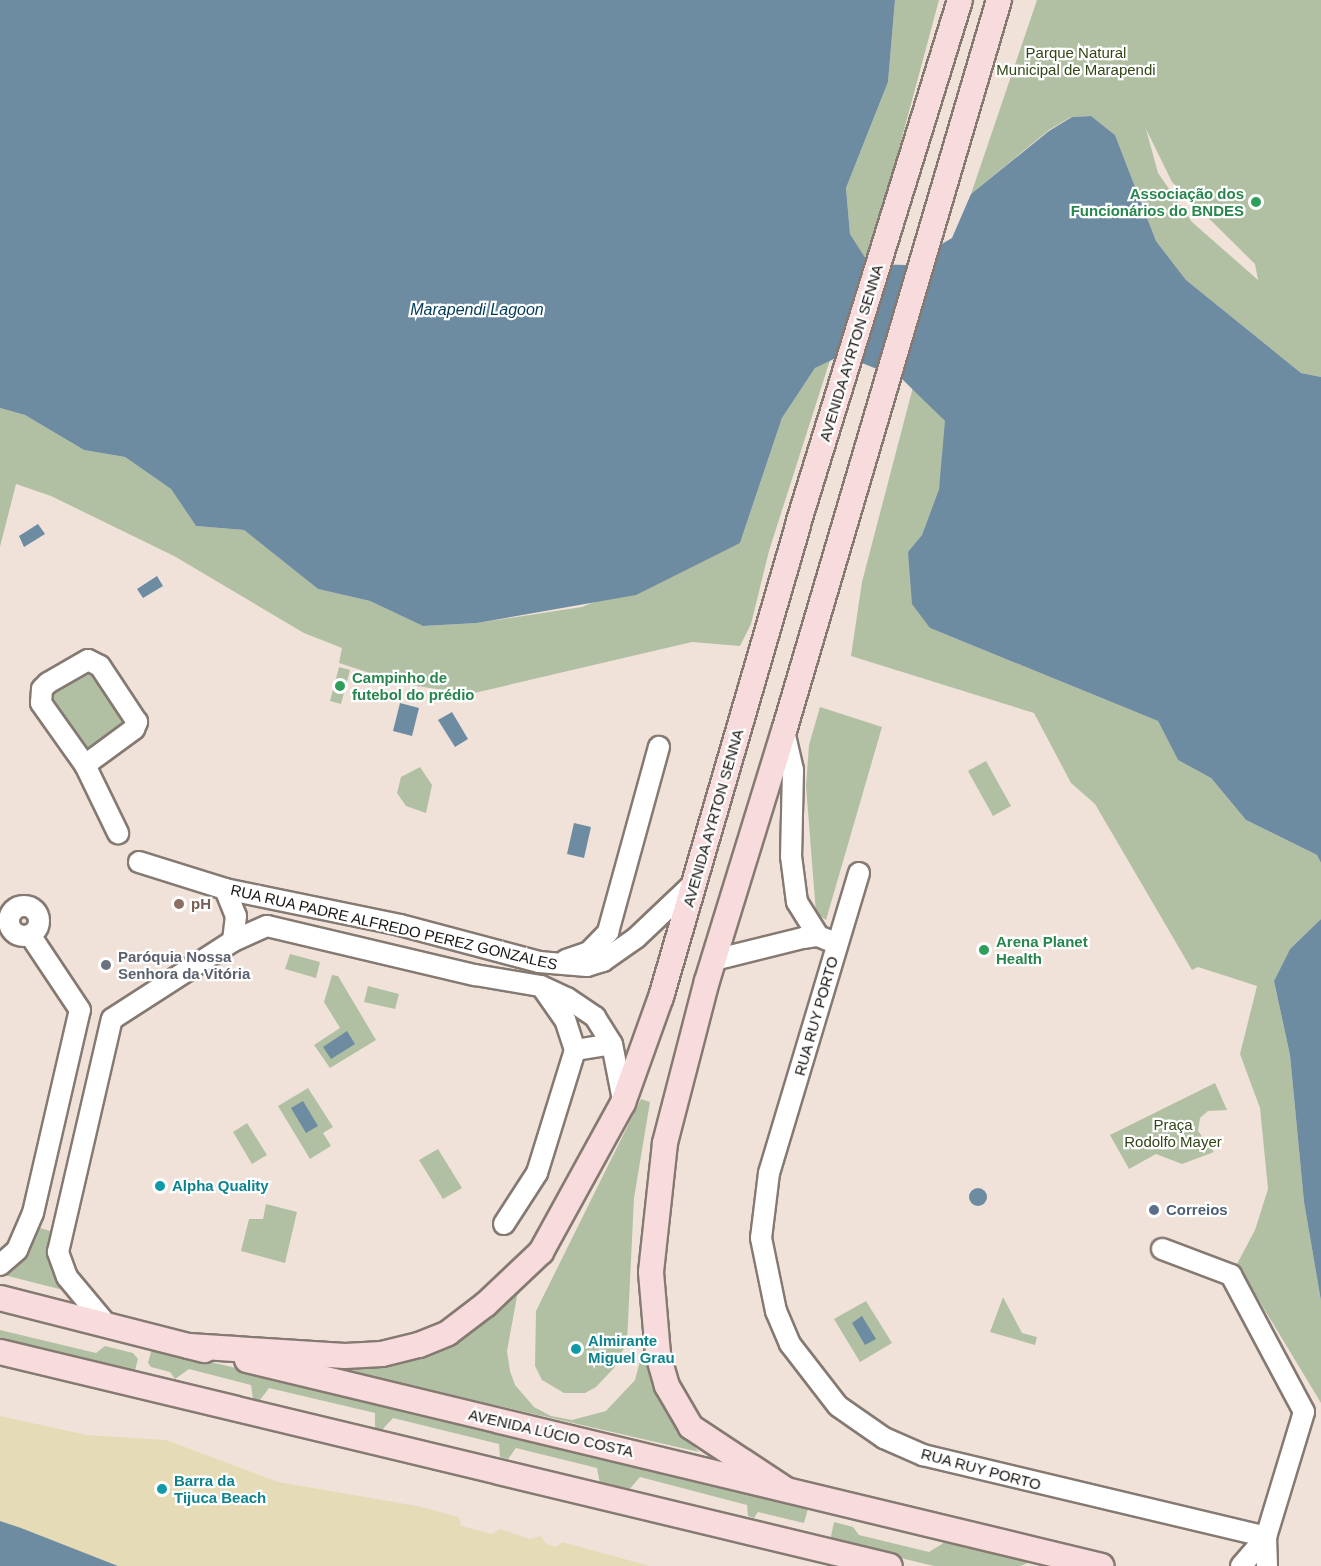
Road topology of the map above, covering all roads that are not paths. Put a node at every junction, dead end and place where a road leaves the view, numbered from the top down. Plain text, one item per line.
1 (960, 0) edge
2 (999, 0) edge
3 (784, 731) junction
4 (659, 747) dead end
5 (85, 765) junction
6 (118, 833) dead end
7 (139, 862) dead end
8 (859, 873) dead end
9 (694, 882) junction
10 (225, 889) junction
11 (272, 896) junction
12 (0, 902) edge
13 (613, 919) junction
14 (400, 925) junction
15 (267, 926) junction
16 (15, 932) edge
17 (636, 938) junction
18 (827, 939) junction
19 (233, 941) junction
20 (391, 956) junction
21 (714, 960) junction
22 (539, 962) junction
23 (541, 986) junction
24 (80, 1010) junction
25 (112, 1019) junction
26 (75, 1044) junction
27 (612, 1044) junction
28 (575, 1050) junction
29 (102, 1051) junction
30 (623, 1103) junction
31 (504, 1224) dead end
32 (1162, 1249) dead end
33 (0, 1265) edge
34 (0, 1298) edge
35 (107, 1325) junction
36 (189, 1346) junction
37 (0, 1352) edge
38 (785, 1489) junction
39 (1266, 1537) junction
40 (890, 1566) edge
41 (1102, 1566) edge
42 (1241, 1566) edge
43 (1267, 1566) edge

1 - 9 main road, AVENIDA AYRTON SENNA
2 - 3 main road
3 - 18 street
3 - 21 main road
4 - 13 street
5 - 5 street
5 - 6 street
7 - 10 street, RUA RUA PADRE ALFREDO PEREZ GONZALES
8 - 18 street, RUA RUY PORTO
9 - 17 street, RUA RUA PADRE ALFREDO PEREZ GONZALES
9 - 30 main road, AVENIDA AYRTON SENNA
10 - 11 street, RUA RUA PADRE ALFREDO PEREZ GONZALES
10 - 19 street
11 - 14 street, RUA RUA PADRE ALFREDO PEREZ GONZALES
11 - 15 street
12 - 16 street
13 - 17 street
13 - 22 street
14 - 20 street
14 - 22 street, RUA RUA PADRE ALFREDO PEREZ GONZALES
15 - 19 street
15 - 20 street
16 - 24 street
17 - 22 street, RUA RUA PADRE ALFREDO PEREZ GONZALES
18 - 21 street
18 - 39 street, RUA RUY PORTO
19 - 25 street
20 - 23 street
21 - 38 main road
23 - 27 street
23 - 28 street
24 - 25 street
24 - 26 street
25 - 29 street
26 - 29 street
26 - 33 street
27 - 28 street
27 - 30 street
28 - 31 street
29 - 35 street
30 - 36 main road, AVENIDA AYRTON SENNA
32 - 39 street
34 - 35 main road, AVENIDA LÚCIO COSTA
35 - 36 main road, AVENIDA LÚCIO COSTA
36 - 38 main road, AVENIDA LÚCIO COSTA
37 - 40 main road
38 - 41 main road, AVENIDA LÚCIO COSTA
39 - 42 street
39 - 43 street

